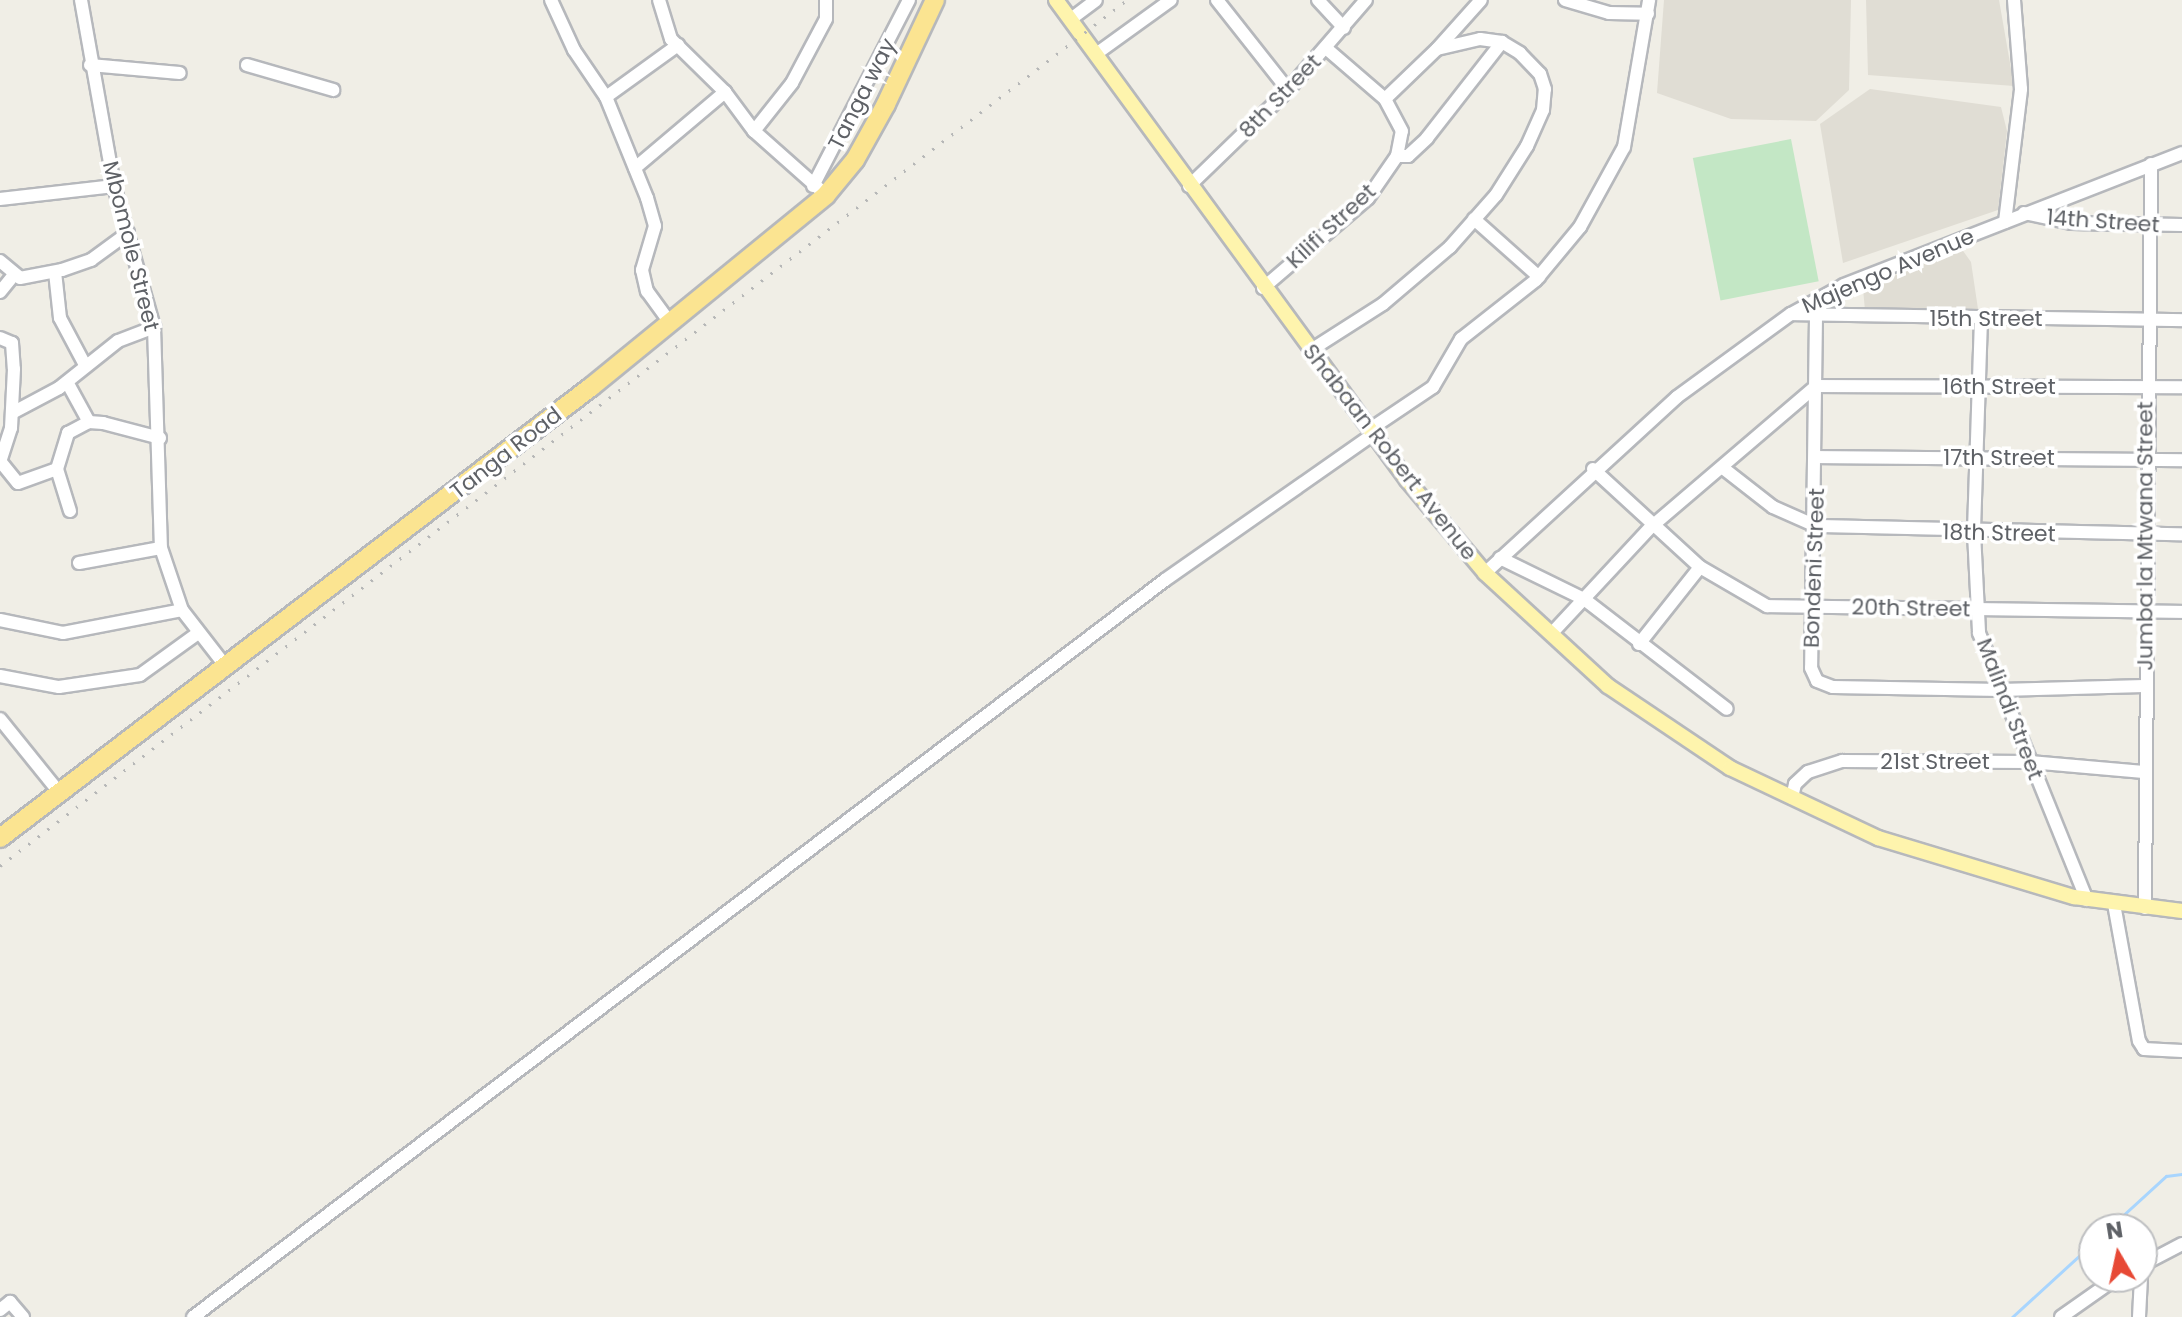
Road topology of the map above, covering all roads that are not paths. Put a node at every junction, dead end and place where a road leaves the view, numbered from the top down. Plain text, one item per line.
1 (81, 0) edge
2 (551, 0) edge
3 (659, 0) edge
4 (826, 0) edge
5 (909, 0) edge
6 (935, 0) edge
7 (1056, 0) edge
8 (1096, 0) edge
9 (1171, 0) edge
10 (1217, 0) edge
11 (1318, 0) edge
12 (1366, 0) edge
13 (1481, 0) edge
14 (1565, 0) edge
15 (2014, 0) edge
16 (1649, 7) edge
17 (1071, 19) junction
18 (1344, 28) junction
19 (1502, 42) junction
20 (678, 45) junction
21 (1327, 49) junction
22 (1437, 49) junction
23 (1096, 54) junction
24 (90, 65) junction
25 (247, 65) dead end
26 (180, 73) dead end
27 (333, 90) dead end
28 (1288, 90) junction
29 (725, 92) junction
30 (606, 97) junction
31 (1385, 99) junction
32 (754, 131) junction
33 (2182, 153) edge
34 (1397, 156) junction
35 (2151, 164) junction
36 (635, 168) junction
37 (114, 186) junction
38 (1189, 186) junction
39 (820, 191) junction
40 (0, 199) edge
41 (2024, 213) junction
42 (1474, 219) junction
43 (2005, 222) junction
44 (2148, 225) junction
45 (2182, 225) edge
46 (128, 233) junction
47 (0, 261) edge
48 (55, 272) junction
49 (13, 276) junction
50 (1539, 277) junction
51 (1263, 288) junction
52 (0, 292) edge
53 (1791, 314) junction
54 (1816, 317) junction
55 (1981, 319) junction
56 (2147, 320) junction
57 (2182, 320) edge
58 (670, 323) junction
59 (154, 327) junction
60 (0, 338) edge
61 (1311, 350) junction
62 (85, 365) junction
63 (67, 382) junction
64 (1816, 386) junction
65 (1977, 387) junction
66 (2146, 387) junction
67 (2182, 387) edge
68 (8, 405) edge
69 (89, 422) junction
70 (1371, 432) junction
71 (160, 438) junction
72 (1816, 457) junction
73 (1975, 458) junction
74 (2145, 459) junction
75 (2182, 460) edge
76 (0, 461) edge
77 (1723, 468) junction
78 (57, 469) junction
79 (1593, 469) junction
80 (70, 511) dead end
81 (1816, 526) junction
82 (1651, 527) junction
83 (1974, 533) junction
84 (2144, 534) junction
85 (2182, 534) edge
86 (161, 548) junction
87 (1500, 558) junction
88 (79, 563) dead end
89 (1700, 567) junction
90 (1485, 573) junction
91 (1584, 599) junction
92 (1811, 607) junction
93 (1976, 609) junction
94 (182, 610) junction
95 (2144, 612) junction
96 (2182, 612) edge
97 (0, 620) edge
98 (198, 633) junction
99 (1552, 633) junction
100 (1639, 644) junction
101 (227, 668) junction
102 (0, 676) edge
103 (2144, 686) junction
104 (2001, 690) junction
105 (1727, 709) dead end
106 (0, 719) edge
107 (2030, 762) junction
108 (2144, 772) junction
109 (58, 791) junction
110 (1792, 798) junction
111 (0, 838) edge
112 (2087, 900) junction
113 (2114, 904) junction
114 (2145, 908) junction
115 (2182, 911) edge
116 (2182, 1051) edge
117 (2182, 1244) edge
118 (2158, 1257) edge
119 (2095, 1293) edge
120 (2140, 1293) edge
121 (0, 1310) edge
122 (23, 1317) edge
123 (193, 1317) edge
124 (2061, 1317) edge
125 (2139, 1317) edge

1 - 24 street, Mbomole Street
2 - 30 street
3 - 20 street
4 - 32 street
5 - 39 street, Tanga way
6 - 39 highway, Tanga Road
7 - 17 main road, Shabaan Robert Avenue
8 - 17 street
9 - 23 street
10 - 28 street
11 - 18 street
12 - 18 street, 8th Street
13 - 22 street
14 - 16 street
15 - 43 street
16 - 50 street
17 - 23 main road, Shabaan Robert Avenue
18 - 21 street, 8th Street
19 - 22 street
19 - 34 street
19 - 42 street
20 - 29 street
20 - 30 street
21 - 28 street, 8th Street
21 - 31 street
22 - 31 street
23 - 38 main road, Shabaan Robert Avenue
24 - 26 street
24 - 37 street, Mbomole Street
25 - 27 street
28 - 38 street, 8th Street
29 - 32 street
29 - 36 street
30 - 36 street
31 - 34 street
32 - 39 street
33 - 35 street, Majengo Avenue
34 - 51 street, Kilifi Street
35 - 41 street, Majengo Avenue
35 - 44 street, Jumba la Mtwana Street
36 - 58 street
37 - 40 street
37 - 46 street, Mbomole Street
38 - 51 main road, Shabaan Robert Avenue
39 - 58 highway, Tanga Road
41 - 43 street, Majengo Avenue
41 - 44 street, 14th Street
42 - 50 street
42 - 61 street
43 - 53 street, Majengo Avenue
44 - 45 street, 14th Street
44 - 56 street, Jumba la Mtwana Street
46 - 48 street
46 - 59 street, Mbomole Street
47 - 49 street
48 - 49 street
48 - 62 street
49 - 52 street
50 - 70 street
51 - 61 main road, Shabaan Robert Avenue
53 - 54 street, 15th Street
53 - 79 street, Majengo Avenue
54 - 55 street, 15th Street
54 - 64 street, Bondeni Street
55 - 56 street, 15th Street
55 - 65 street, Malindi Street
56 - 57 street, 15th Street
56 - 66 street, Jumba la Mtwana Street
58 - 101 highway, Tanga Road
59 - 62 street
59 - 71 street, Mbomole Street
60 - 68 street
61 - 70 main road, Shabaan Robert Avenue
62 - 63 street
63 - 68 street
63 - 69 street
64 - 65 street, 16th Street
64 - 72 street, Bondeni Street
64 - 77 street
65 - 66 street, 16th Street
65 - 73 street, Malindi Street
66 - 67 street, 16th Street
66 - 74 street, Jumba la Mtwana Street
68 - 76 street
69 - 71 street
69 - 78 street
70 - 90 main road, Shabaan Robert Avenue
70 - 123 street
71 - 86 street, Mbomole Street
72 - 73 street, 17th Street
72 - 81 street, Bondeni Street
73 - 74 street, 17th Street
73 - 83 street, Malindi Street
74 - 75 street, 17th Street
74 - 84 street, Jumba la Mtwana Street
76 - 78 street
77 - 81 street
77 - 82 street
78 - 80 street
79 - 82 street, 20th Street
79 - 87 street, Majengo Avenue
81 - 83 street, 18th Street
81 - 92 street, Bondeni Street
82 - 89 street, 20th Street
82 - 91 street
83 - 84 street, 18th Street
83 - 93 street, Malindi Street
84 - 85 street, 18th Street
84 - 95 street, Jumba la Mtwana Street
86 - 88 street
86 - 94 street, Mbomole Street
87 - 90 street, Majengo Avenue
87 - 91 street
89 - 92 street, 20th Street
89 - 100 street
90 - 99 main road, Shabaan Robert Avenue
91 - 99 street
91 - 100 street
92 - 93 street, 20th Street
92 - 104 street, Bondeni Street
93 - 95 street, 20th Street
93 - 104 street, Malindi Street
94 - 97 street
94 - 98 street, Mbomole Street
95 - 96 street, 20th Street
95 - 103 street, Jumba la Mtwana Street
98 - 101 street, Mbomole Street
98 - 102 street
99 - 110 main road, Shabaan Robert Avenue
100 - 105 street
101 - 109 highway, Tanga Road
103 - 104 street, Bondeni Street
103 - 108 street, Jumba la Mtwana Street
104 - 107 street, Malindi Street
106 - 109 street
107 - 108 street, 21st Street
107 - 110 street, 21st Street
107 - 112 street, Malindi Street
108 - 114 street, Jumba la Mtwana Street
109 - 111 highway, Tanga Road
110 - 112 main road, Shabaan Robert Avenue
112 - 113 main road, Shabaan Robert Avenue
113 - 114 main road, Shabaan Robert Avenue
113 - 116 street
114 - 115 main road, Shabaan Robert Avenue
117 - 118 street
119 - 124 street
120 - 125 street
121 - 122 street

